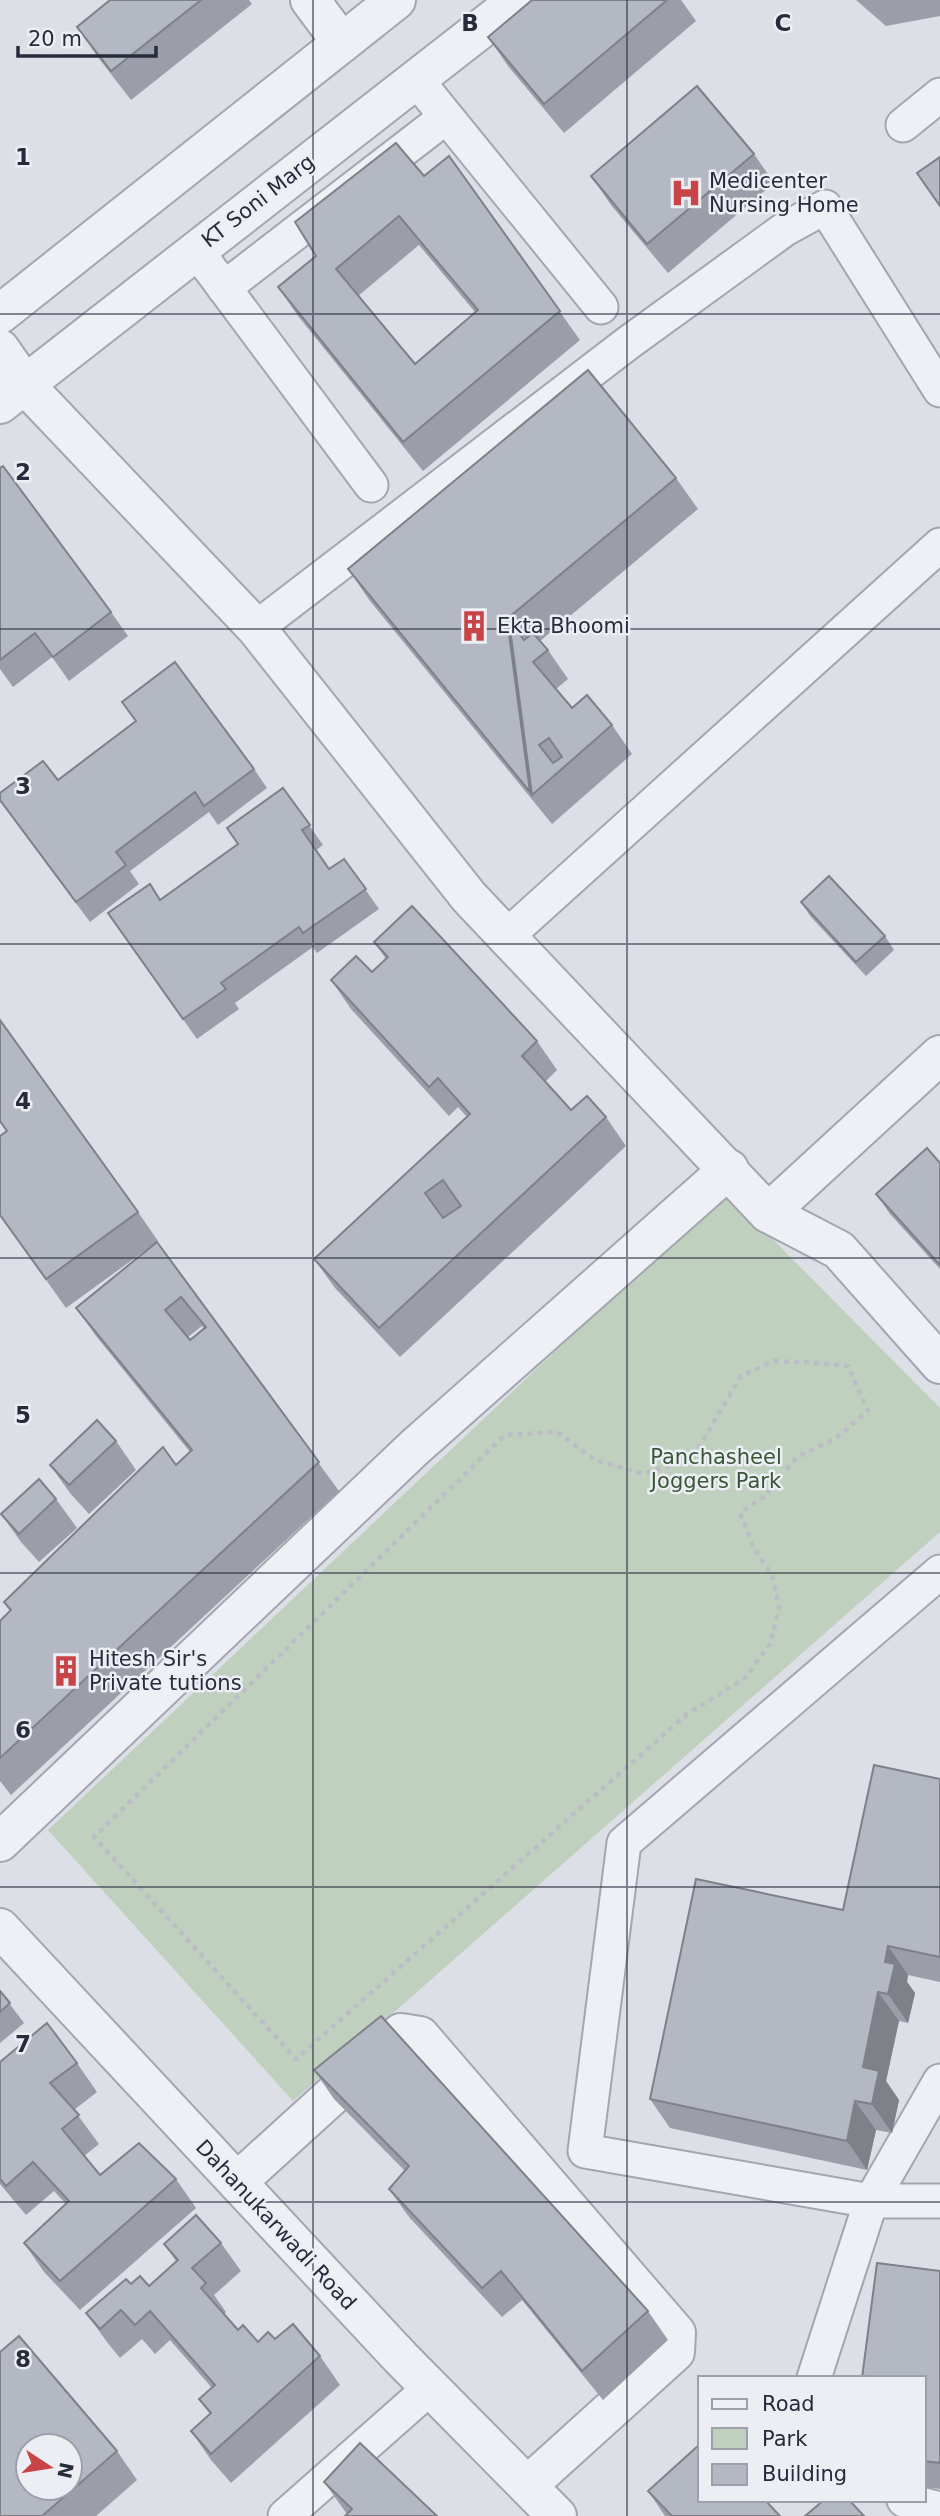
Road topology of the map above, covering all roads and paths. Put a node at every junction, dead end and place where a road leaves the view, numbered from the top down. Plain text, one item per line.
1 (310, 0) edge
2 (396, 0) edge
3 (518, 0) edge
4 (342, 43) junction
5 (415, 78) junction
6 (940, 95) edge
7 (446, 117) junction
8 (903, 125) dead end
9 (196, 250) junction
10 (224, 288) junction
11 (601, 307) dead end
12 (0, 314) edge
13 (0, 349) edge
14 (940, 390) edge
15 (13, 394) edge
16 (371, 485) dead end
17 (940, 545) edge
18 (256, 628) junction
19 (507, 936) junction
20 (940, 1055) edge
21 (729, 1169) junction
22 (768, 1213) junction
23 (940, 1364) edge
24 (643, 1474) joint
25 (940, 1572) edge
26 (0, 1842) edge
27 (0, 1928) edge
28 (940, 2081) edge
29 (237, 2182) junction
30 (871, 2201) junction
31 (940, 2201) edge
32 (815, 2376) edge
33 (430, 2388) junction
34 (528, 2484) junction
35 (911, 2502) edge
36 (940, 2510) edge
37 (285, 2516) edge
38 (557, 2516) edge

1 - 4 street
2 - 4 street
3 - 5 street, KT Soni Marg
4 - 12 street
5 - 7 street
5 - 9 street, KT Soni Marg
6 - 8 street
7 - 10 street
7 - 11 street
9 - 10 street
9 - 15 street, KT Soni Marg
10 - 16 street
13 - 15 street
14 - 18 street
15 - 18 street
17 - 19 street
18 - 19 street
19 - 21 street
20 - 22 street
21 - 22 street
21 - 26 street
22 - 23 street
24 - 24 path
25 - 30 street
27 - 29 street, Dahanukarwadi Road
28 - 30 street
29 - 33 street, Dahanukarwadi Road
29 - 34 street
30 - 31 street
30 - 32 street
33 - 34 street, Dahanukarwadi Road
33 - 37 street
34 - 38 street, Dahanukarwadi Road
35 - 36 street

